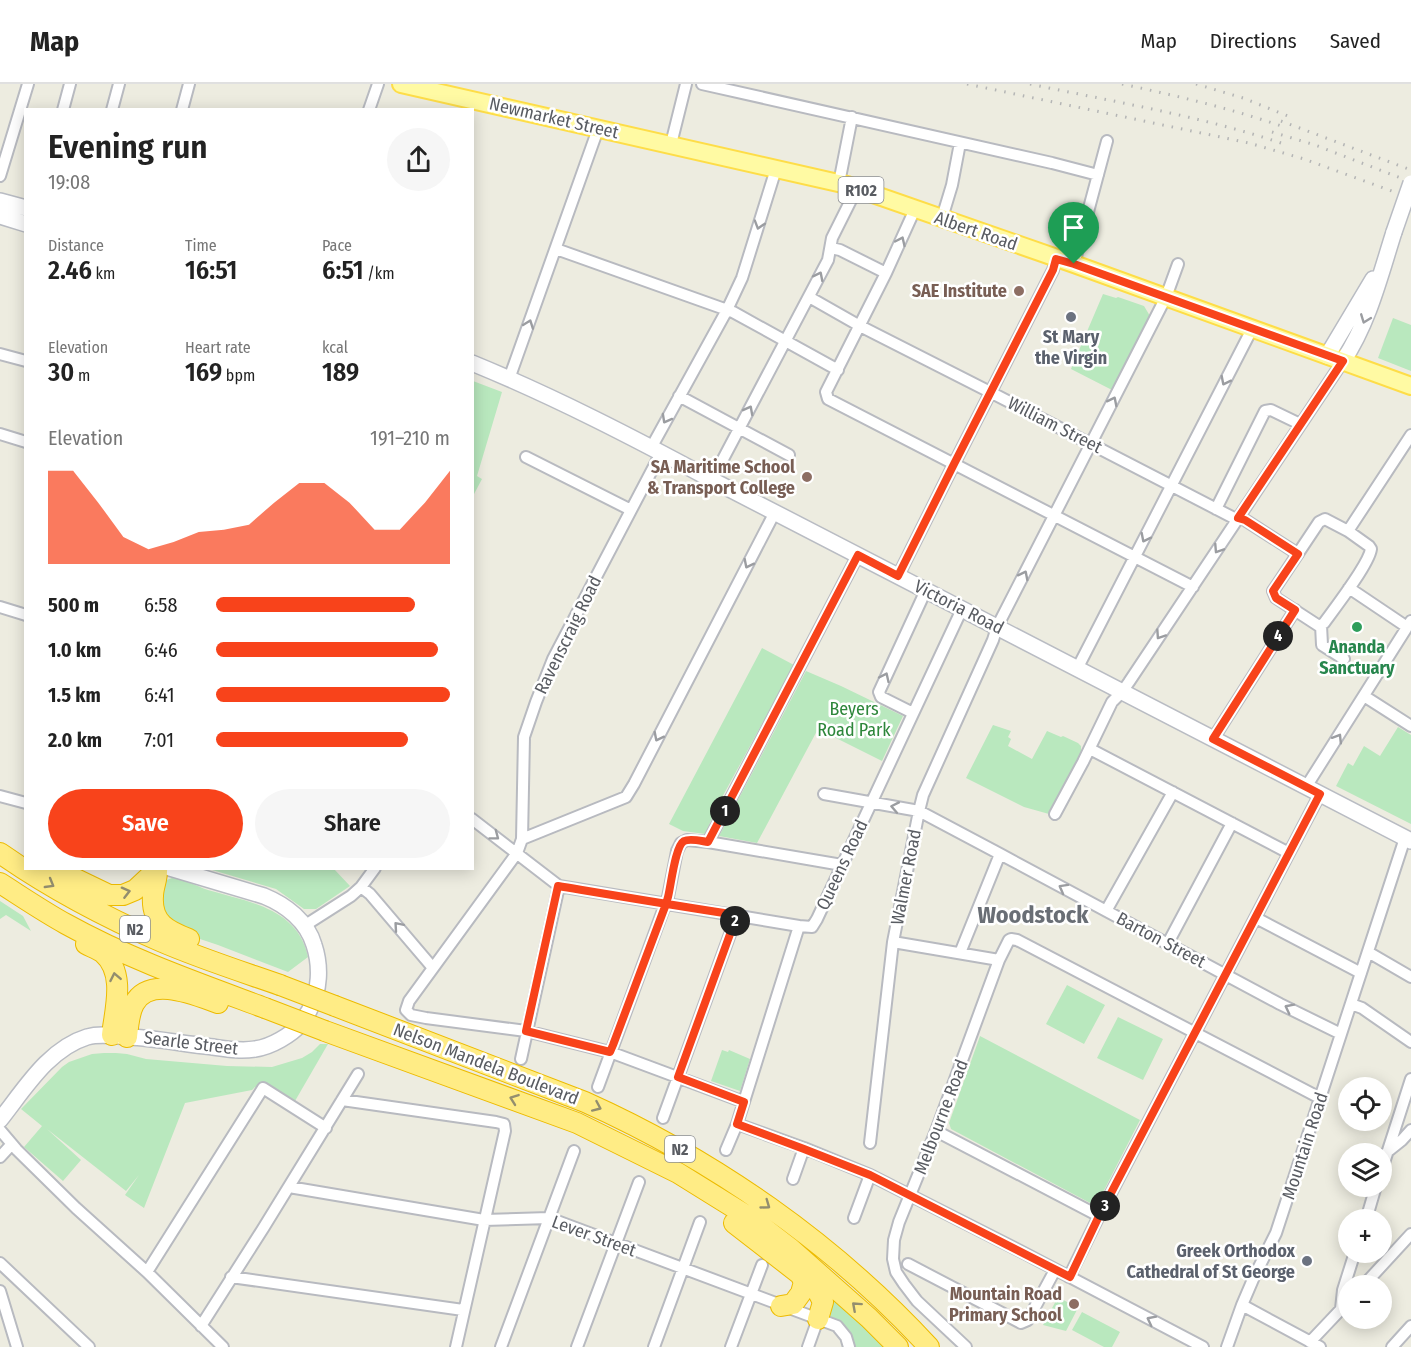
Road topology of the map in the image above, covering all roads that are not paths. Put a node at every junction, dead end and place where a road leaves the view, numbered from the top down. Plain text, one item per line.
1 (28, 84) edge
2 (70, 84) edge
3 (119, 84) edge
4 (189, 84) edge
5 (378, 84) edge
6 (401, 84) edge
7 (686, 84) edge
8 (702, 84) edge
9 (64, 108) edge
10 (113, 108) edge
11 (183, 108) edge
12 (370, 108) edge
13 (852, 117) junction
14 (598, 129) junction
15 (1107, 141) dead end
16 (960, 142) junction
17 (671, 144) junction
18 (776, 169) junction
19 (1098, 175) junction
20 (0, 176) edge
21 (1411, 183) edge
22 (846, 186) junction
23 (0, 201) edge
24 (24, 207) edge
25 (915, 209) junction
26 (0, 216) edge
27 (942, 218) junction
28 (24, 223) edge
29 (831, 248) junction
30 (556, 249) junction
31 (1056, 259) junction
32 (1074, 264) junction
33 (1178, 264) dead end
34 (886, 273) junction
35 (808, 297) junction
36 (1166, 297) junction
37 (727, 310) junction
38 (860, 326) junction
39 (1252, 329) junction
40 (786, 341) junction
41 (0, 354) edge
42 (1335, 358) junction
43 (24, 360) edge
44 (474, 364) edge
45 (837, 370) junction
46 (509, 379) junction
47 (1411, 386) edge
48 (990, 392) junction
49 (679, 396) junction
50 (1300, 424) junction
51 (739, 429) junction
52 (0, 434) edge
53 (1411, 435) edge
54 (24, 441) edge
55 (1091, 444) junction
56 (656, 450) junction
57 (789, 455) dead end
58 (526, 458) dead end
59 (954, 464) junction
60 (712, 480) junction
61 (1172, 486) junction
62 (1216, 509) junction
63 (631, 510) junction
64 (775, 512) junction
65 (1054, 516) junction
66 (1238, 518) junction
67 (1348, 531) junction
68 (1298, 554) junction
69 (858, 555) junction
70 (1135, 557) junction
71 (898, 576) junction
72 (1193, 587) junction
73 (1349, 588) junction
74 (926, 590) junction
75 (0, 607) edge
76 (962, 609) junction
77 (1295, 610) junction
78 (24, 614) edge
79 (1409, 624) edge
80 (1321, 625) junction
81 (998, 627) junction
82 (1344, 659) dead end
83 (1077, 669) junction
84 (1122, 692) junction
85 (1364, 696) junction
86 (913, 713) junction
87 (1411, 726) edge
88 (1213, 739) junction
89 (1090, 748) junction
90 (1313, 791) junction
91 (1173, 792) junction
92 (824, 794) dead end
93 (0, 796) edge
94 (24, 802) edge
95 (871, 802) junction
96 (919, 811) junction
97 (1055, 814) dead end
98 (474, 821) edge
99 (1232, 823) junction
100 (522, 839) junction
101 (1408, 840) edge
102 (708, 842) junction
103 (0, 844) edge
104 (517, 853) junction
105 (1289, 853) junction
106 (0, 854) edge
107 (1000, 854) junction
108 (24, 855) edge
109 (842, 865) junction
110 (24, 869) edge
111 (26, 870) edge
112 (57, 870) edge
113 (154, 870) edge
114 (157, 870) edge
115 (176, 870) edge
116 (374, 870) edge
117 (0, 883) edge
118 (558, 886) junction
119 (361, 887) junction
120 (0, 892) edge
121 (666, 904) junction
122 (1106, 911) junction
123 (737, 915) junction
124 (1256, 918) junction
125 (304, 926) junction
126 (799, 926) junction
127 (893, 942) junction
128 (1167, 943) junction
129 (1368, 952) junction
130 (960, 953) junction
131 (999, 960) junction
132 (434, 968) junction
133 (1361, 973) junction
134 (1226, 975) junction
135 (1411, 976) edge
136 (282, 983) junction
137 (1351, 1004) junction
138 (264, 1013) junction
139 (526, 1031) junction
140 (1195, 1034) junction
141 (1341, 1035) junction
142 (119, 1036) junction
143 (1411, 1042) edge
144 (610, 1052) junction
145 (521, 1059) dead end
146 (358, 1074) dead end
147 (678, 1077) junction
148 (1411, 1079) edge
149 (598, 1087) dead end
150 (1320, 1098) junction
151 (342, 1100) junction
152 (744, 1102) junction
153 (663, 1118) dead end
154 (0, 1120) edge
155 (737, 1124) junction
156 (326, 1128) junction
157 (0, 1130) edge
158 (1411, 1130) edge
159 (936, 1131) junction
160 (0, 1139) edge
161 (870, 1143) dead end
162 (1390, 1143) edge
163 (11, 1145) junction
164 (804, 1149) junction
165 (1392, 1149) edge
166 (726, 1150) dead end
167 (573, 1151) dead end
168 (0, 1157) edge
169 (682, 1175) junction
170 (870, 1175) junction
171 (793, 1179) dead end
172 (639, 1182) dead end
173 (289, 1187) junction
174 (910, 1195) junction
175 (1099, 1216) junction
176 (549, 1218) junction
177 (854, 1218) dead end
178 (484, 1220) junction
179 (700, 1222) dead end
180 (1411, 1234) edge
181 (617, 1244) junction
182 (0, 1263) edge
183 (908, 1264) dead end
184 (762, 1265) dead end
185 (683, 1269) junction
186 (1055, 1270) junction
187 (147, 1272) junction
188 (800, 1274) junction
189 (1373, 1275) edge
190 (231, 1277) junction
191 (1070, 1277) junction
192 (0, 1291) edge
193 (751, 1295) junction
194 (1242, 1305) junction
195 (781, 1306) junction
196 (464, 1310) junction
197 (896, 1314) junction
198 (1338, 1314) edge
199 (818, 1319) junction
200 (201, 1326) junction
201 (1411, 1326) edge
202 (1316, 1344) edge
203 (17, 1347) edge
204 (89, 1347) edge
205 (223, 1347) edge
206 (456, 1347) edge
207 (501, 1347) edge
208 (577, 1347) edge
209 (654, 1347) edge
210 (731, 1347) edge
211 (808, 1347) edge
212 (849, 1347) edge
213 (898, 1347) edge
214 (929, 1347) edge
215 (936, 1347) edge
216 (966, 1347) edge
217 (1203, 1347) edge
218 (1227, 1347) edge
219 (1392, 1347) edge

1 - 20 street
2 - 9 street
3 - 10 street
4 - 11 street
5 - 12 street
6 - 14 main road, Newmarket Street / R102
7 - 17 street
8 - 13 street
13 - 16 street
13 - 22 street
14 - 17 main road, Newmarket Street / R102
14 - 30 street
15 - 19 street
16 - 19 street
16 - 27 street
17 - 18 main road, Albert Road / R102
18 - 22 main road, Albert Road / R102
18 -> 37 street, Ravenscraig Road
19 - 32 street
21 - 42 main road, bridge
22 - 25 main road, Albert Road / R102
22 - 29 street
23 - 24 main road
25 - 27 main road, Albert Road / R102
34 -> 25 street
26 - 28 main road
27 - 31 main road, Albert Road / R102
29 - 34 street
35 -> 29 street
30 - 37 street
46 -> 30 street
31 - 32 main road, Albert Road / R102
31 - 48 street
32 - 36 main road, Albert Road / R102
33 - 36 street, Walmer Road
34 - 38 street
35 - 38 street, William Street
35 - 40 street
36 - 39 main road, Albert Road / R102
55 -> 36 street, Walmer Road
37 - 40 street
37 - 49 street, Ravenscraig Road
38 - 45 street
38 - 48 street, William Street
39 - 42 main road, Albert Road / R102
39 -> 61 street
40 - 45 street
51 -> 40 street
41 - 43 street
42 - 47 main road, Albert Road / R102
42 - 50 street
44 - 46 main road, Victoria Road
45 - 59 street
46 - 56 main road, Victoria Road
48 - 55 street, William Street
48 - 59 street
49 - 51 street
49 -> 56 street, Ravenscraig Road
50 - 62 street
50 - 66 street
51 - 57 street
51 - 60 street
52 - 54 street
53 - 67 street
55 - 61 street, William Street
55 - 65 street, Walmer Road
56 - 60 main road, Victoria Road
56 - 63 street, Ravenscraig Road
58 - 63 street
59 - 65 street
59 - 71 street
60 - 64 main road, Victoria Road
61 - 62 street, William Street
61 -> 70 street
62 - 66 street, William Street
63 - 100 street, Ravenscraig Road
64 - 69 main road, Victoria Road
64 -> 100 street
65 - 70 street
81 -> 65 street, Walmer Road
66 - 68 street, William Street
66 -> 72 street
67 - 68 street
67 - 73 street
68 - 77 street
69 - 71 main road, Victoria Road
69 - 102 street
70 - 72 street
70 - 83 street
71 - 74 main road, Victoria Road
72 -> 84 street
73 - 79 street
73 - 80 street
74 - 76 main road, Victoria Road
86 -> 74 street
75 - 78 street
76 - 81 main road, Victoria Road
76 - 86 street, Queens Road
77 - 80 street
77 - 88 street
79 - 85 street
80 - 82 street
81 - 83 main road, Victoria Road
81 - 96 street, Walmer Road
83 - 84 main road, Victoria Road
84 - 88 main road, Victoria Road
84 - 89 street
85 - 87 street
90 -> 85 street
86 - 95 street, Queens Road
88 - 90 main road, Victoria Road
89 - 91 street
89 - 97 street
90 - 101 main road, Victoria Road
90 - 105 street
91 - 99 street
91 - 122 street
92 - 95 street, Barton Street
93 - 94 street
96 -> 95 street, Barton Street
95 - 109 street, Queens Road
96 - 107 street, Barton Street
96 - 127 street, Walmer Road
98 -> 104 street
99 - 105 street
99 - 128 street
100 - 104 street, Ravenscraig Road
101 - 129 street, Mountain Road
102 - 109 street
102 - 121 street
103 - 108 highway
104 - 118 street
104 - 132 street, Ravenscraig Road
105 - 124 street
106 -> 110 highway, Nelson Mandela Boulevard / N2
122 -> 107 street, Barton Street
107 - 130 street
109 - 126 street, Queens Road
111 -> 136 highway, Nelson Mandela Boulevard / N2
112 -> 113 highway
114 - 136 highway
115 - 125 main road, Searle Street
116 - 119 street
117 - 138 highway, Nelson Mandela Boulevard / N2
118 - 121 street
118 - 139 street
119 - 125 street
132 -> 119 street
142 -> 120 highway
121 - 123 street
121 - 144 street
122 - 128 street, Barton Street
123 - 126 street
123 - 147 street
124 - 133 street
124 - 134 street
125 - 142 main road, Searle Street
126 - 152 street, Queens Road
127 - 130 street
127 - 161 street, Walmer Road
128 - 134 street, Barton Street
129 - 133 street, Mountain Road
129 - 135 street
130 - 131 street
131 - 140 street, Melbourne Road
131 - 159 street, Melbourne Road
132 - 139 street, Ravenscraig Road
133 - 137 street, Mountain Road
134 - 140 street
141 -> 134 street, Barton Street
136 -> 197 highway, Nelson Mandela Boulevard / N2, bridge
137 - 141 street, Mountain Road
137 - 143 street
138 - 142 highway
169 -> 138 highway, Nelson Mandela Boulevard / N2, bridge
139 - 144 street
139 - 145 street
140 - 150 street
140 - 175 street
141 - 150 street, Mountain Road
142 - 154 main road, Searle Street
144 - 147 street
144 - 149 street
146 - 151 street
147 - 152 street
147 - 153 street
148 - 162 street
150 - 194 street, Mountain Road
151 - 156 street
151 - 178 street
152 - 155 street, Queens Road
155 - 164 street
155 - 166 street, Queens Road
156 - 173 street
156 - 187 street
157 - 163 street
158 - 165 street
159 - 174 street, Melbourne Road
159 - 175 street
160 - 163 street
163 - 168 street
163 - 187 street
164 - 170 street
164 - 171 street
167 - 176 street
169 - 188 highway
213 -> 169 highway, Nelson Mandela Boulevard / N2
170 - 174 street
170 - 177 street
172 - 181 street
173 - 178 street, Lever Street
173 - 190 street
174 - 186 street
174 - 216 street, Melbourne Road
175 - 191 street
176 - 178 street, Lever Street
176 - 181 street, Lever Street
176 - 207 street
178 - 196 street
179 - 185 street
180 - 189 street
181 - 185 street, Lever Street
181 - 208 street
182 - 204 street
183 - 186 street
184 - 193 street
185 - 193 street, Lever Street
185 - 209 street
186 - 191 street
187 - 200 street
188 - 195 highway
188 - 199 highway
190 - 196 street
190 - 200 street
217 -> 191 street
192 - 203 street
193 - 195 street, Lever Street
193 - 210 street
194 - 202 street
194 - 218 street, Mountain Road
195 - 199 street, Lever Street
196 - 206 street
197 - 214 highway, Nelson Mandela Boulevard / N2
197 - 215 highway
198 - 202 street
199 - 211 street
199 - 212 street, Lever Street
200 - 205 street
201 - 219 street

